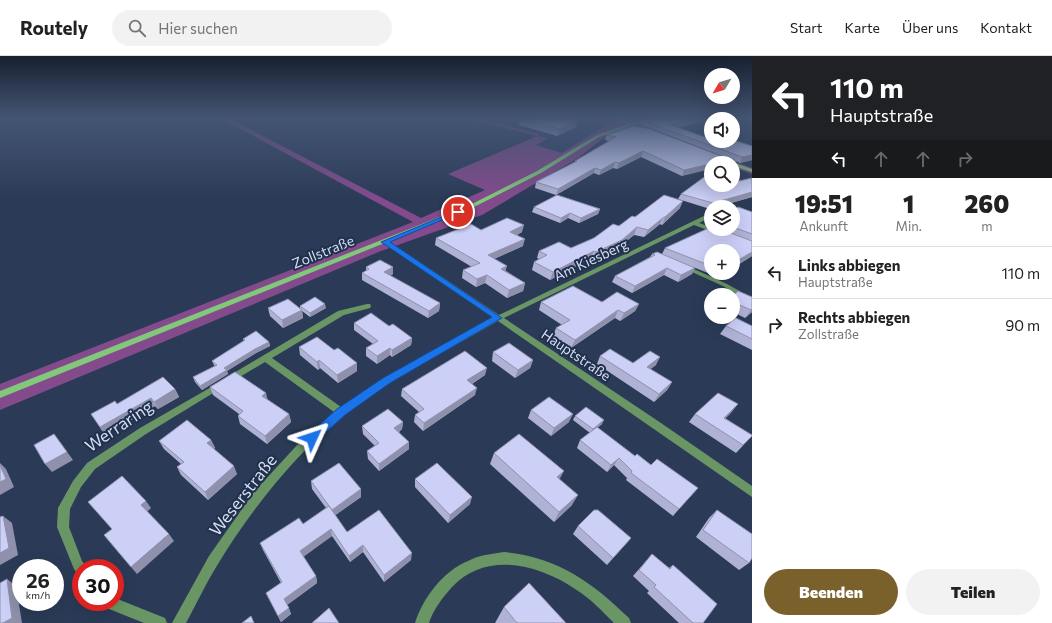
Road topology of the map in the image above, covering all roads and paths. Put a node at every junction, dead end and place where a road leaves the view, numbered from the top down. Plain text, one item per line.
1 (584, 145) edge
2 (740, 167) edge
3 (752, 171) edge
4 (704, 218) edge
5 (694, 223) junction
6 (704, 227) edge
7 (385, 242) junction
8 (641, 249) junction
9 (648, 252) dead end
10 (676, 264) edge
11 (752, 301) edge
12 (367, 306) dead end
13 (498, 318) junction
14 (266, 358) junction
15 (0, 395) edge
16 (341, 412) junction
17 (752, 492) edge
18 (76, 559) edge
19 (124, 608) edge
20 (160, 623) edge
21 (179, 623) edge
22 (422, 623) edge
23 (624, 623) edge

1 - 7 main road, Zollstraße
2 - 3 main road
4 - 5 street, Am Kiesberg
5 - 6 street
5 - 8 street, Am Kiesberg
7 - 13 street, Hauptstraße
7 - 15 main road, Zollstraße
8 - 9 street
8 - 13 street, Am Kiesberg
10 - 11 street
12 - 14 street, Werraring
13 - 16 street, Weserstraße
13 - 17 street, Hauptstraße
14 - 16 street
14 - 18 street, Werraring
16 - 21 street, Weserstraße
19 - 20 street
22 - 23 street

